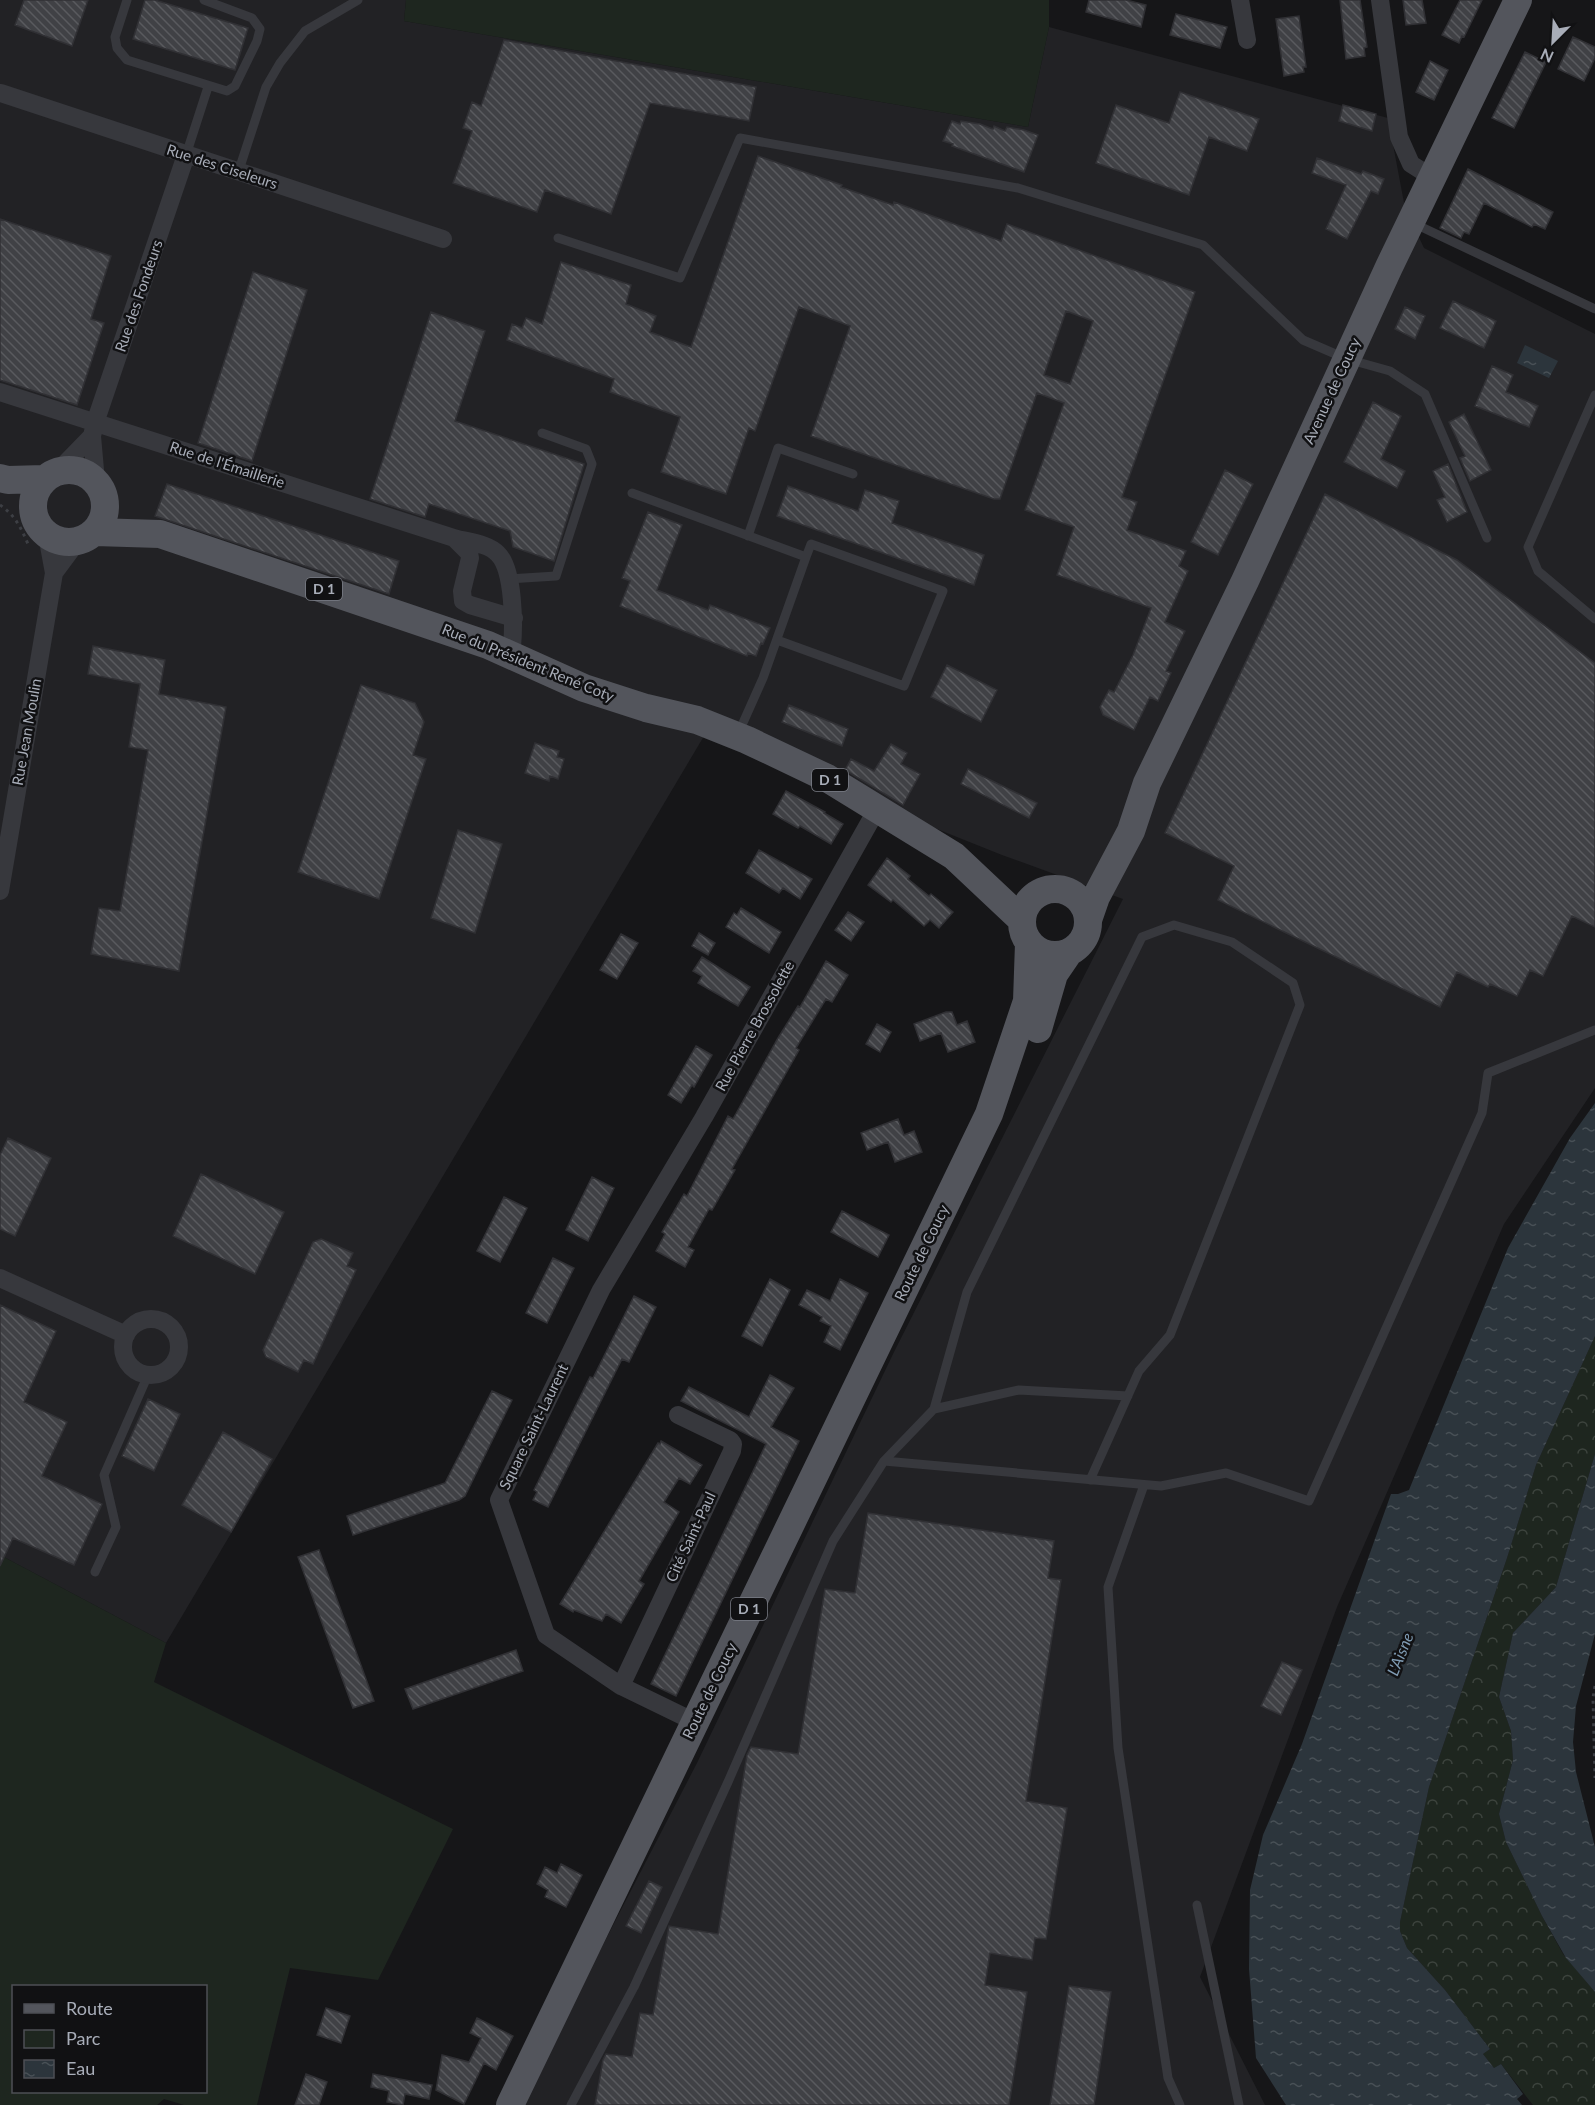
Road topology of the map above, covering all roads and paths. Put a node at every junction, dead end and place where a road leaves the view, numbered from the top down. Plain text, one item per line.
1 (127, 0) edge
2 (204, 0) edge
3 (358, 0) edge
4 (1380, 0) edge
5 (1518, 0) edge
6 (1234, 1) edge
7 (1247, 40) dead end
8 (208, 87) junction
9 (1, 93) edge
10 (186, 155) junction
11 (238, 172) junction
12 (1433, 178) junction
13 (1411, 222) junction
14 (558, 238) dead end
15 (443, 239) dead end
16 (1595, 309) edge
17 (1347, 359) junction
18 (0, 392) edge
19 (1595, 395) edge
20 (94, 430) junction
21 (542, 433) dead end
22 (853, 474) dead end
23 (51, 475) junction
24 (0, 478) edge
25 (0, 489) edge
26 (101, 492) junction
27 (632, 494) dead end
28 (0, 505) edge
29 (33, 510) junction
30 (160, 534) junction
31 (748, 536) junction
32 (86, 537) junction
33 (454, 538) junction
34 (1487, 538) dead end
35 (38, 541) junction
36 (806, 557) junction
37 (54, 573) junction
38 (508, 579) junction
39 (514, 618) junction
40 (1595, 619) edge
41 (777, 640) junction
42 (500, 646) junction
43 (737, 736) junction
44 (1147, 783) junction
45 (877, 808) junction
46 (954, 856) junction
47 (0, 891) edge
48 (1048, 893) junction
49 (1088, 920) junction
50 (1025, 931) junction
51 (1069, 952) junction
52 (1595, 1030) edge
53 (989, 1114) junction
54 (629, 1242) joint
55 (0, 1278) edge
56 (126, 1335) junction
57 (148, 1375) junction
58 (1128, 1396) junction
59 (934, 1409) junction
60 (678, 1415) dead end
61 (884, 1461) junction
62 (1090, 1480) junction
63 (1144, 1485) junction
64 (95, 1572) dead end
65 (621, 1686) junction
66 (1595, 1686) edge
67 (695, 1722) junction
68 (1595, 1778) edge
69 (1197, 1905) dead end
70 (510, 2105) edge
71 (571, 2105) edge
72 (1180, 2105) edge
73 (1239, 2105) edge

1 - 8 lane
2 - 8 lane
3 - 11 lane
4 - 12 street
5 - 12 main road, Avenue de Coucy
6 - 7 street
8 - 10 lane
9 - 10 street, Rue des Ciseleurs
10 - 11 street, Rue des Ciseleurs
10 - 20 street, Rue des Fondeurs
11 - 15 street, Rue des Ciseleurs
12 - 13 main road, Avenue de Coucy
13 - 16 lane
13 - 17 main road, Avenue de Coucy
14 - 17 lane
17 - 34 lane
17 - 44 main road, Avenue de Coucy
18 - 20 street, Rue de l'Émaillerie
19 - 40 lane
20 - 23 street
20 - 26 street
20 - 33 street, Rue de l'Émaillerie
21 - 38 lane
22 - 31 lane
23 - 24 main road
23 - 26 main road
23 - 29 main road
25 - 29 main road
26 - 30 main road, D 1
26 - 32 main road
27 - 31 lane
28 - 35 path
29 - 35 main road
30 - 32 main road, Rue du Président René Coty / D 1
30 - 42 main road, Rue du Président René Coty / D 1
31 - 36 lane
32 - 35 main road
32 - 37 street, Rue Jean Moulin
33 - 38 street, Rue de l'Émaillerie
33 - 39 street
35 - 37 street, Rue Jean Moulin
36 - 41 lane
36 - 41 lane
37 - 47 street, Rue Jean Moulin
38 - 39 street, Rue de l'Émaillerie
39 - 42 street, Rue de l'Émaillerie
41 - 43 lane
42 - 43 main road, Rue du Président René Coty / D 1
43 - 45 main road, Rue du Président René Coty / D 1
44 - 48 main road, Avenue de Coucy
44 - 49 main road, Avenue de Coucy
45 - 46 main road, Rue du Président René Coty / D 1
45 - 54 street, Rue Pierre Brossolette
46 - 48 main road, D 1
46 - 50 main road, Rue du Président René Coty / D 1
48 - 49 main road
48 - 50 main road
49 - 51 main road
50 - 51 main road
50 - 53 main road, Route de Coucy
51 - 53 main road, Route de Coucy
52 - 63 lane
53 - 67 main road, Route de Coucy / D 1
54 - 65 street, Square Saint-Laurent
55 - 56 street
56 - 57 street
56 - 57 street
57 - 64 lane
58 - 59 lane
58 - 59 lane
58 - 62 lane
59 - 61 lane
60 - 65 street, Cité Saint-Paul
61 - 62 lane
61 - 71 lane
62 - 63 lane
63 - 72 lane
65 - 67 street, Square Saint-Laurent
66 - 68 path
67 - 70 main road, Route de Coucy / D 1
69 - 73 lane

